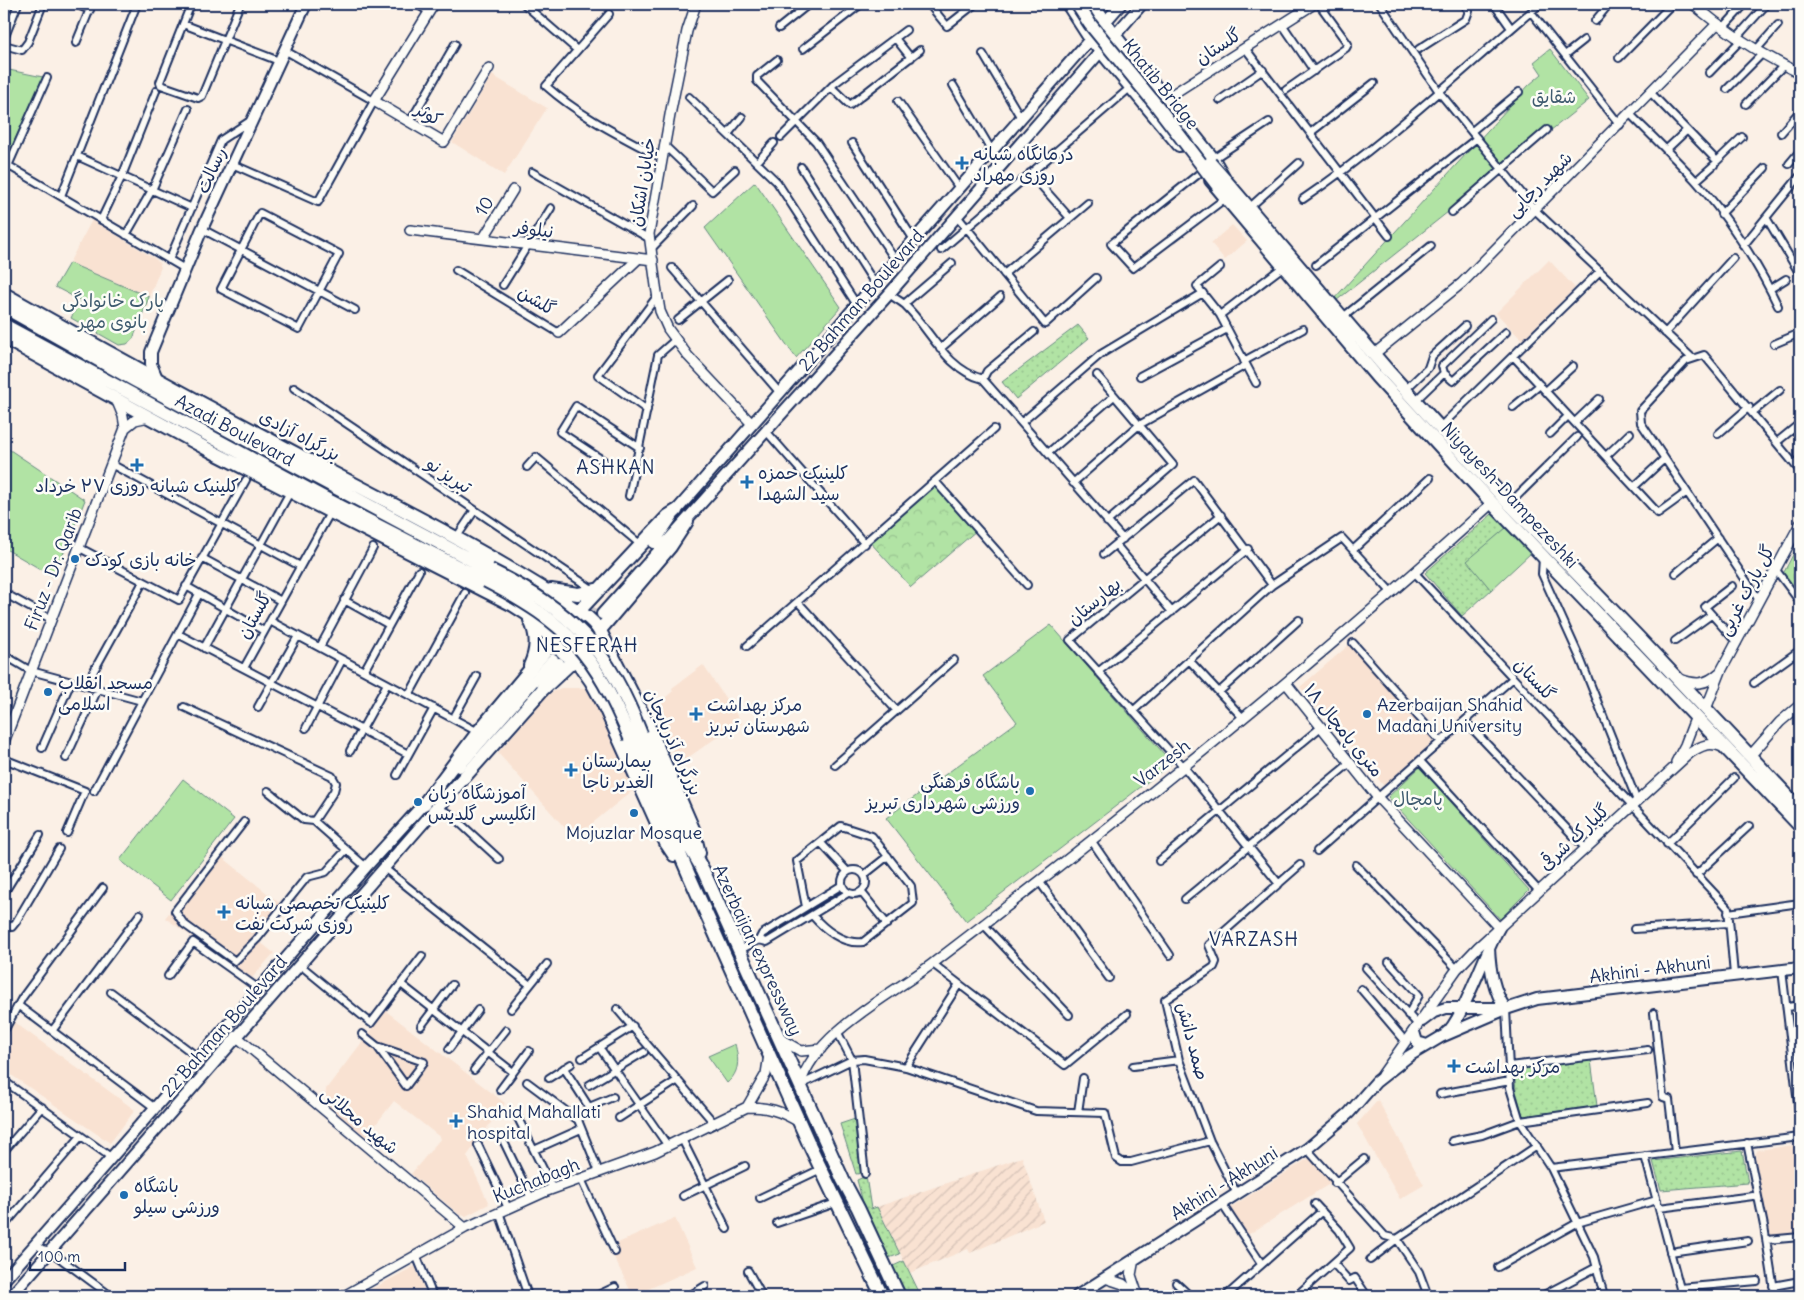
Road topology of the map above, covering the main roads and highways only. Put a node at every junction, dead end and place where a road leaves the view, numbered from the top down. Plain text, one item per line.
1 (306, 4) edge
2 (696, 4) edge
3 (1068, 4) edge
4 (1077, 4) edge
5 (1084, 4) edge
6 (1092, 4) edge
7 (1121, 4) edge
8 (1142, 4) edge
9 (1314, 4) edge
10 (1693, 4) edge
11 (431, 7) edge
12 (1105, 22) junction
13 (1720, 26) junction
14 (1114, 35) junction
15 (1090, 38) junction
16 (1101, 51) junction
17 (489, 68) dead end
18 (1800, 72) edge
19 (1146, 74) junction
20 (1131, 87) junction
21 (1165, 99) junction
22 (1221, 183) junction
23 (513, 190) dead end
24 (410, 230) dead end
25 (483, 239) junction
26 (639, 258) junction
27 (653, 260) junction
28 (4, 294) edge
29 (4, 307) edge
30 (4, 325) edge
31 (559, 333) road end
32 (4, 338) edge
33 (151, 352) junction
34 (1374, 354) junction
35 (130, 364) junction
36 (157, 378) junction
37 (184, 393) junction
38 (115, 398) junction
39 (156, 414) junction
40 (203, 416) junction
41 (752, 424) junction
42 (125, 428) junction
43 (1492, 503) junction
44 (676, 511) junction
45 (687, 520) junction
46 (1800, 524) edge
47 (490, 576) junction
48 (542, 587) junction
49 (602, 589) junction
50 (578, 611) junction
51 (527, 614) junction
52 (600, 631) junction
53 (554, 641) junction
54 (576, 660) junction
55 (556, 661) tunnel mouth
56 (1721, 671) junction
57 (527, 675) junction
58 (1676, 678) junction
59 (1286, 683) junction
60 (1800, 705) edge
61 (1700, 709) junction
62 (639, 732) junction
63 (617, 735) junction
64 (4, 742) edge
65 (1726, 748) junction
66 (1750, 756) junction
67 (1672, 769) junction
68 (432, 808) junction
69 (1797, 810) edge
70 (1800, 826) edge
71 (1800, 833) edge
72 (689, 876) junction
73 (1499, 928) junction
74 (1489, 945) junction
75 (1800, 968) edge
76 (1506, 1008) junction
77 (1461, 1009) junction
78 (1418, 1026) junction
79 (236, 1036) junction
80 (779, 1037) junction
81 (1441, 1037) junction
82 (1427, 1045) junction
83 (821, 1049) junction
84 (769, 1055) junction
85 (1376, 1082) junction
86 (800, 1085) junction
87 (748, 1107) junction
88 (800, 1123) junction
89 (842, 1180) junction
90 (827, 1183) junction
91 (465, 1228) junction
92 (1134, 1259) junction
93 (1105, 1278) junction
94 (4, 1280) edge
95 (11, 1296) edge
96 (344, 1296) edge
97 (873, 1296) edge
98 (882, 1296) edge
99 (890, 1296) edge
100 (899, 1296) edge
101 (1076, 1296) edge
102 (1137, 1296) edge

1 - 33 main road, رسالت
2 - 27 main road, خیابان اشکان
3 - 15 highway
4 - 22 highway, Khatib Bridge, bridge
5 - 22 highway, Khatib Bridge, bridge
6 - 12 highway
7 - 12 main road, 22 Bahman Boulevard
8 - 14 main road, 22 Bahman Boulevard
9 - 21 main road, گلستان
10 - 13 main road
11 - 17 main road, کوثر
12 - 14 highway
12 - 15 main road, 22 Bahman Boulevard
13 - 18 main road
13 - 34 main road, شهید رجایی
14 - 16 main road, 22 Bahman Boulevard
14 - 19 highway
15 - 16 highway
15 - 41 main road, 22 Bahman Boulevard
16 - 20 highway
16 - 45 main road, 22 Bahman Boulevard
19 - 20 highway
19 - 21 highway
20 - 22 highway
21 - 22 highway
22 - 34 highway, Niyayesh-Dampezeshki
22 - 43 highway, Niyayesh-Dampezeshki
23 - 25 main road, 10
24 - 25 main road, نیلوفر
25 - 26 main road, نیلوفر
26 - 27 main road, نیلوفر
26 - 31 main road, گلشن
27 - 41 main road, خیابان اشکان
28 - 35 highway, بزرگراه آزادی
29 - 40 highway, Azadi Boulevard
30 - 39 highway
32 - 38 highway, بزرگراه آزادی
33 - 35 main road
33 - 36 main road
34 - 58 highway, Niyayesh-Dampezeshki
35 - 36 highway, بزرگراه آزادی
36 - 37 highway, بزرگراه آزادی
37 - 40 highway
37 - 47 highway, بزرگراه آزادی
38 - 39 highway, بزرگراه آزادی
38 - 42 main road
39 - 42 main road
39 - 47 highway
39 - 47 highway, بزرگراه آزادی
40 - 47 highway, Azadi Boulevard
41 - 44 main road, 22 Bahman Boulevard
42 - 64 main road, Firuz - Dr. Qarib
43 - 59 main road, Varzesh
43 - 61 highway, Niyayesh-Dampezeshki
44 - 45 main road, 22 Bahman Boulevard
44 - 49 highway
45 - 52 highway
46 - 56 main road, گل پارک غربی
47 - 48 highway, بزرگراه آزادی
47 - 51 highway, بزرگراه آزادی
47 - 62 highway, bridge
48 - 49 highway
48 - 50 highway, بزرگراه آزادی
49 - 50 highway
50 - 52 highway
50 - 53 highway
51 - 53 highway, بزرگراه آزادی
51 - 57 highway
52 - 54 highway
52 - 62 highway, بزرگراه آذربایجان
53 - 54 highway
53 - 57 highway
54 - 63 highway
54 - 68 highway
55 - 68 main road, 22 Bahman Boulevard
56 - 58 main road
56 - 61 main road, گل پارک غربی
57 - 68 highway
58 - 61 highway, Niyayesh-Dampezeshki
59 - 73 main road, ۱۸ متری پامچال
59 - 83 main road, Varzesh
60 - 66 main road
61 - 65 highway, Niyayesh-Dampezeshki
61 - 66 highway, Niyayesh-Dampezeshki
61 - 67 main road, گلپارک شرقی
62 - 63 highway
62 - 72 highway, Azerbaijan expressway
62 - 80 highway, Azerbaijan expressway
63 - 72 highway
65 - 67 main road, گلپارک شرقی
65 - 69 highway, Niyayesh-Dampezeshki
66 - 69 highway, Niyayesh-Dampezeshki
67 - 73 main road, گلپارک شرقی
68 - 79 main road, 22 Bahman Boulevard
68 - 94 main road, 22 Bahman Boulevard
69 - 70 highway
69 - 71 highway
72 - 84 highway, Azerbaijan expressway
73 - 74 main road
73 - 78 main road, گلپارک شرقی
74 - 76 main road
74 - 77 main road
75 - 76 main road, Akhini - Akhuni
76 - 77 main road
76 - 81 main road
77 - 78 main road
77 - 81 main road
78 - 82 main road
78 - 85 main road, گلپارک شرقی
79 - 91 main road, شهید محلاتی
79 - 95 main road, 22 Bahman Boulevard
80 - 83 main road
80 - 86 highway, Azerbaijan expressway
81 - 82 main road, Akhini - Akhuni
82 - 85 main road, Akhini - Akhuni
83 - 86 main road, Varzesh
84 - 87 main road
84 - 88 highway, Azerbaijan expressway
85 - 92 main road, Akhini - Akhuni
86 - 89 highway, Azerbaijan expressway
87 - 88 main road
87 - 91 main road, Kuchabagh
88 - 90 highway, Azerbaijan expressway
89 - 99 highway
89 - 100 highway
90 - 97 highway
90 - 98 highway
91 - 96 main road, Kuchabagh
92 - 93 main road, Akhini - Akhuni
92 - 102 main road
93 - 101 main road, Akhini - Akhuni
93 - 102 main road

